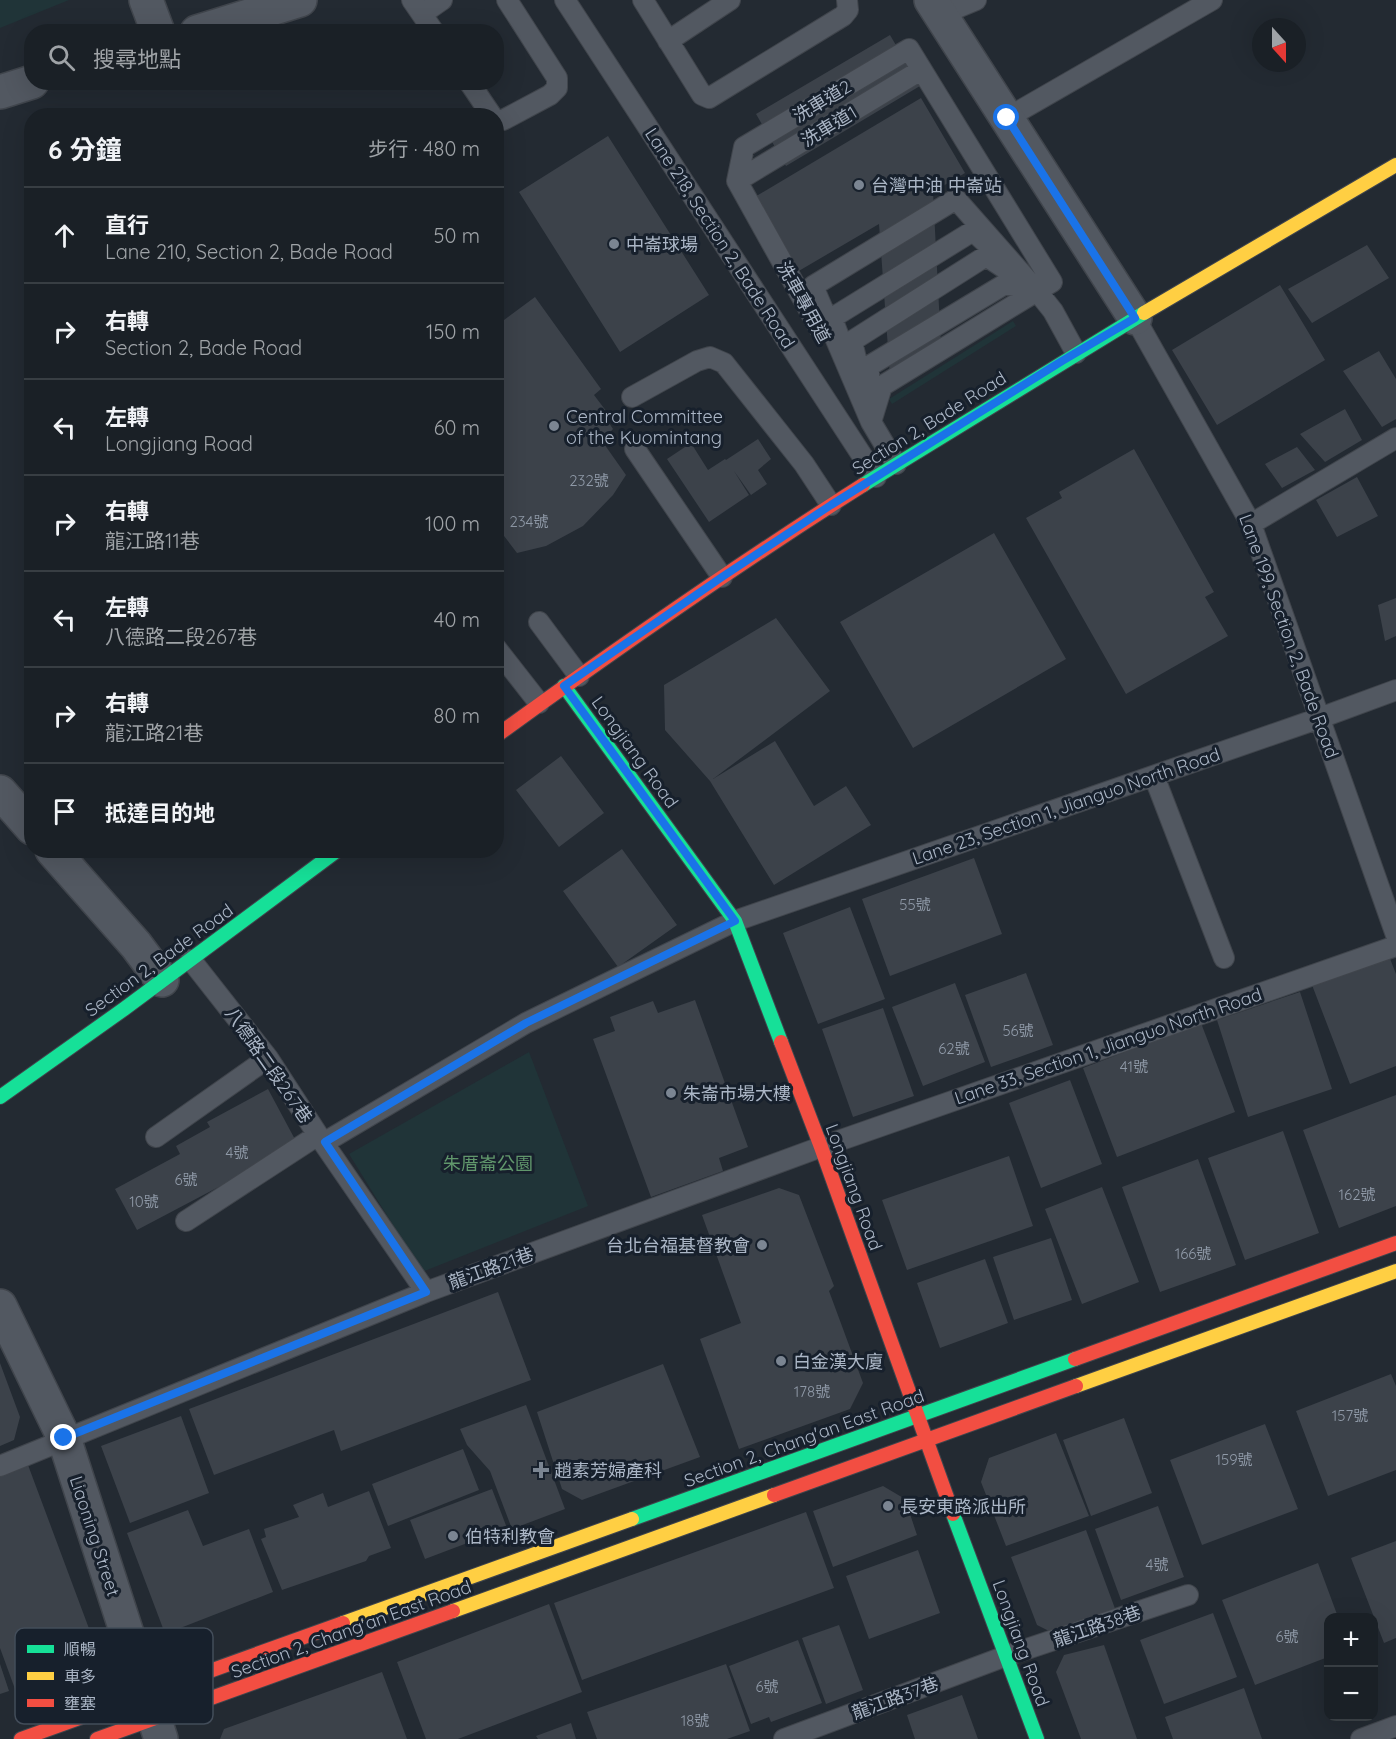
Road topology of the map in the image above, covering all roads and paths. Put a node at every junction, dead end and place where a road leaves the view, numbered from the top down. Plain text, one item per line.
1 (146, 0) edge
2 (300, 0) edge
3 (442, 0) edge
4 (507, 0) edge
5 (565, 0) edge
6 (642, 0) edge
7 (730, 0) edge
8 (847, 0) edge
9 (976, 0) edge
10 (1212, 0) edge
11 (417, 7) edge
12 (935, 7) edge
13 (155, 24) edge
14 (223, 24) edge
15 (429, 24) edge
16 (668, 41) junction
17 (24, 84) edge
18 (474, 90) edge
19 (0, 92) edge
20 (487, 108) edge
21 (1007, 118) junction
22 (504, 119) edge
23 (1396, 165) edge
24 (737, 182) joint
25 (1037, 291) junction
26 (1135, 318) junction
27 (1076, 353) junction
28 (632, 398) dead end
29 (871, 422) junction
30 (1396, 438) edge
31 (634, 450) dead end
32 (896, 464) junction
33 (876, 477) junction
34 (831, 505) junction
35 (1251, 524) junction
36 (722, 577) junction
37 (539, 622) dead end
38 (504, 658) edge
39 (572, 681) junction
40 (1396, 690) edge
41 (539, 704) junction
42 (1320, 718) junction
43 (504, 730) edge
44 (1154, 776) junction
45 (0, 792) edge
46 (24, 819) edge
47 (59, 858) edge
48 (327, 858) edge
49 (735, 921) junction
50 (1396, 935) edge
51 (1396, 946) edge
52 (1224, 958) dead end
53 (191, 960) junction
54 (162, 981) junction
55 (268, 1058) junction
56 (0, 1097) edge
57 (156, 1137) dead end
58 (321, 1139) junction
59 (821, 1147) junction
60 (186, 1221) dead end
61 (1396, 1243) edge
62 (1396, 1271) edge
63 (426, 1292) junction
64 (0, 1306) edge
65 (918, 1416) junction
66 (64, 1438) junction
67 (928, 1440) junction
68 (0, 1466) edge
69 (1188, 1595) dead end
70 (125, 1628) edge
71 (1006, 1656) junction
72 (213, 1694) edge
73 (213, 1696) edge
74 (112, 1724) edge
75 (136, 1724) edge
76 (1396, 1726) edge
77 (21, 1739) edge
78 (97, 1739) edge
79 (784, 1739) edge
80 (1037, 1739) edge
81 (1361, 1739) edge

1 - 13 street
2 - 14 street
3 - 11 lane
4 - 22 lane
5 - 33 lane, Lane 218, Section 2, Bade Road
6 - 16 lane
7 - 16 lane
8 - 16 lane
9 - 12 lane
10 - 21 lane
11 - 15 lane
12 - 21 street
17 - 19 street
18 - 20 lane
21 - 26 street
23 - 26 street, Section 2, Bade Road
24 - 25 lane, 洗車道1
24 - 29 lane, 洗車專用道
25 - 27 lane
25 - 29 lane
25 - 29 lane
25 - 29 lane
25 - 29 lane
26 - 27 street, Section 2, Bade Road
26 - 35 lane, Lane 199, Section 2, Bade Road
27 - 32 street, Section 2, Bade Road
28 - 34 lane
29 - 32 lane
30 - 35 lane
31 - 36 lane
32 - 33 street, Section 2, Bade Road
33 - 34 street, Section 2, Bade Road
34 - 36 street, Section 2, Bade Road
35 - 42 lane, Lane 199, Section 2, Bade Road
36 - 39 street, Section 2, Bade Road
37 - 39 lane
38 - 41 lane
39 - 41 street, Section 2, Bade Road
39 - 49 street, Longjiang Road
40 - 42 lane, Lane 23, Section 1, Jianguo North Road
41 - 43 street, Section 2, Bade Road
42 - 44 lane, Lane 23, Section 1, Jianguo North Road
42 - 50 lane, Lane 199, Section 2, Bade Road
44 - 49 lane, Lane 23, Section 1, Jianguo North Road
44 - 52 lane
45 - 46 street
47 - 54 street
48 - 53 street, Section 2, Bade Road
49 - 58 lane, Lane 23, Section 1, Jianguo North Road
49 - 59 street, Longjiang Road
51 - 59 lane, Lane 33, Section 1, Jianguo North Road
53 - 54 street, Section 2, Bade Road
53 - 55 lane, 八德路二段267巷
54 - 56 street, Section 2, Bade Road
55 - 57 lane
55 - 58 lane, 八德路二段267巷
58 - 60 lane, Lane 23, Section 1, Jianguo North Road
58 - 63 lane, 八德路二段267巷
59 - 63 lane, 龍江路21巷
59 - 65 street, Longjiang Road
61 - 65 street, Section 2, Chang'an East Road
62 - 67 street, Section 2, Chang'an East Road
63 - 66 lane, 龍江路21巷
64 - 66 street, Liaoning Street
65 - 67 street, Longjiang Road
65 - 72 street, Section 2, Chang'an East Road
66 - 68 lane, 龍江路21巷
66 - 70 street, Liaoning Street
67 - 71 street, Longjiang Road
67 - 73 street, Section 2, Chang'an East Road
69 - 71 lane, 龍江路38巷
71 - 79 lane, 龍江路37巷
71 - 80 street, Longjiang Road
74 - 77 street, Section 2, Chang'an East Road
75 - 78 street, Section 2, Chang'an East Road
76 - 81 lane

